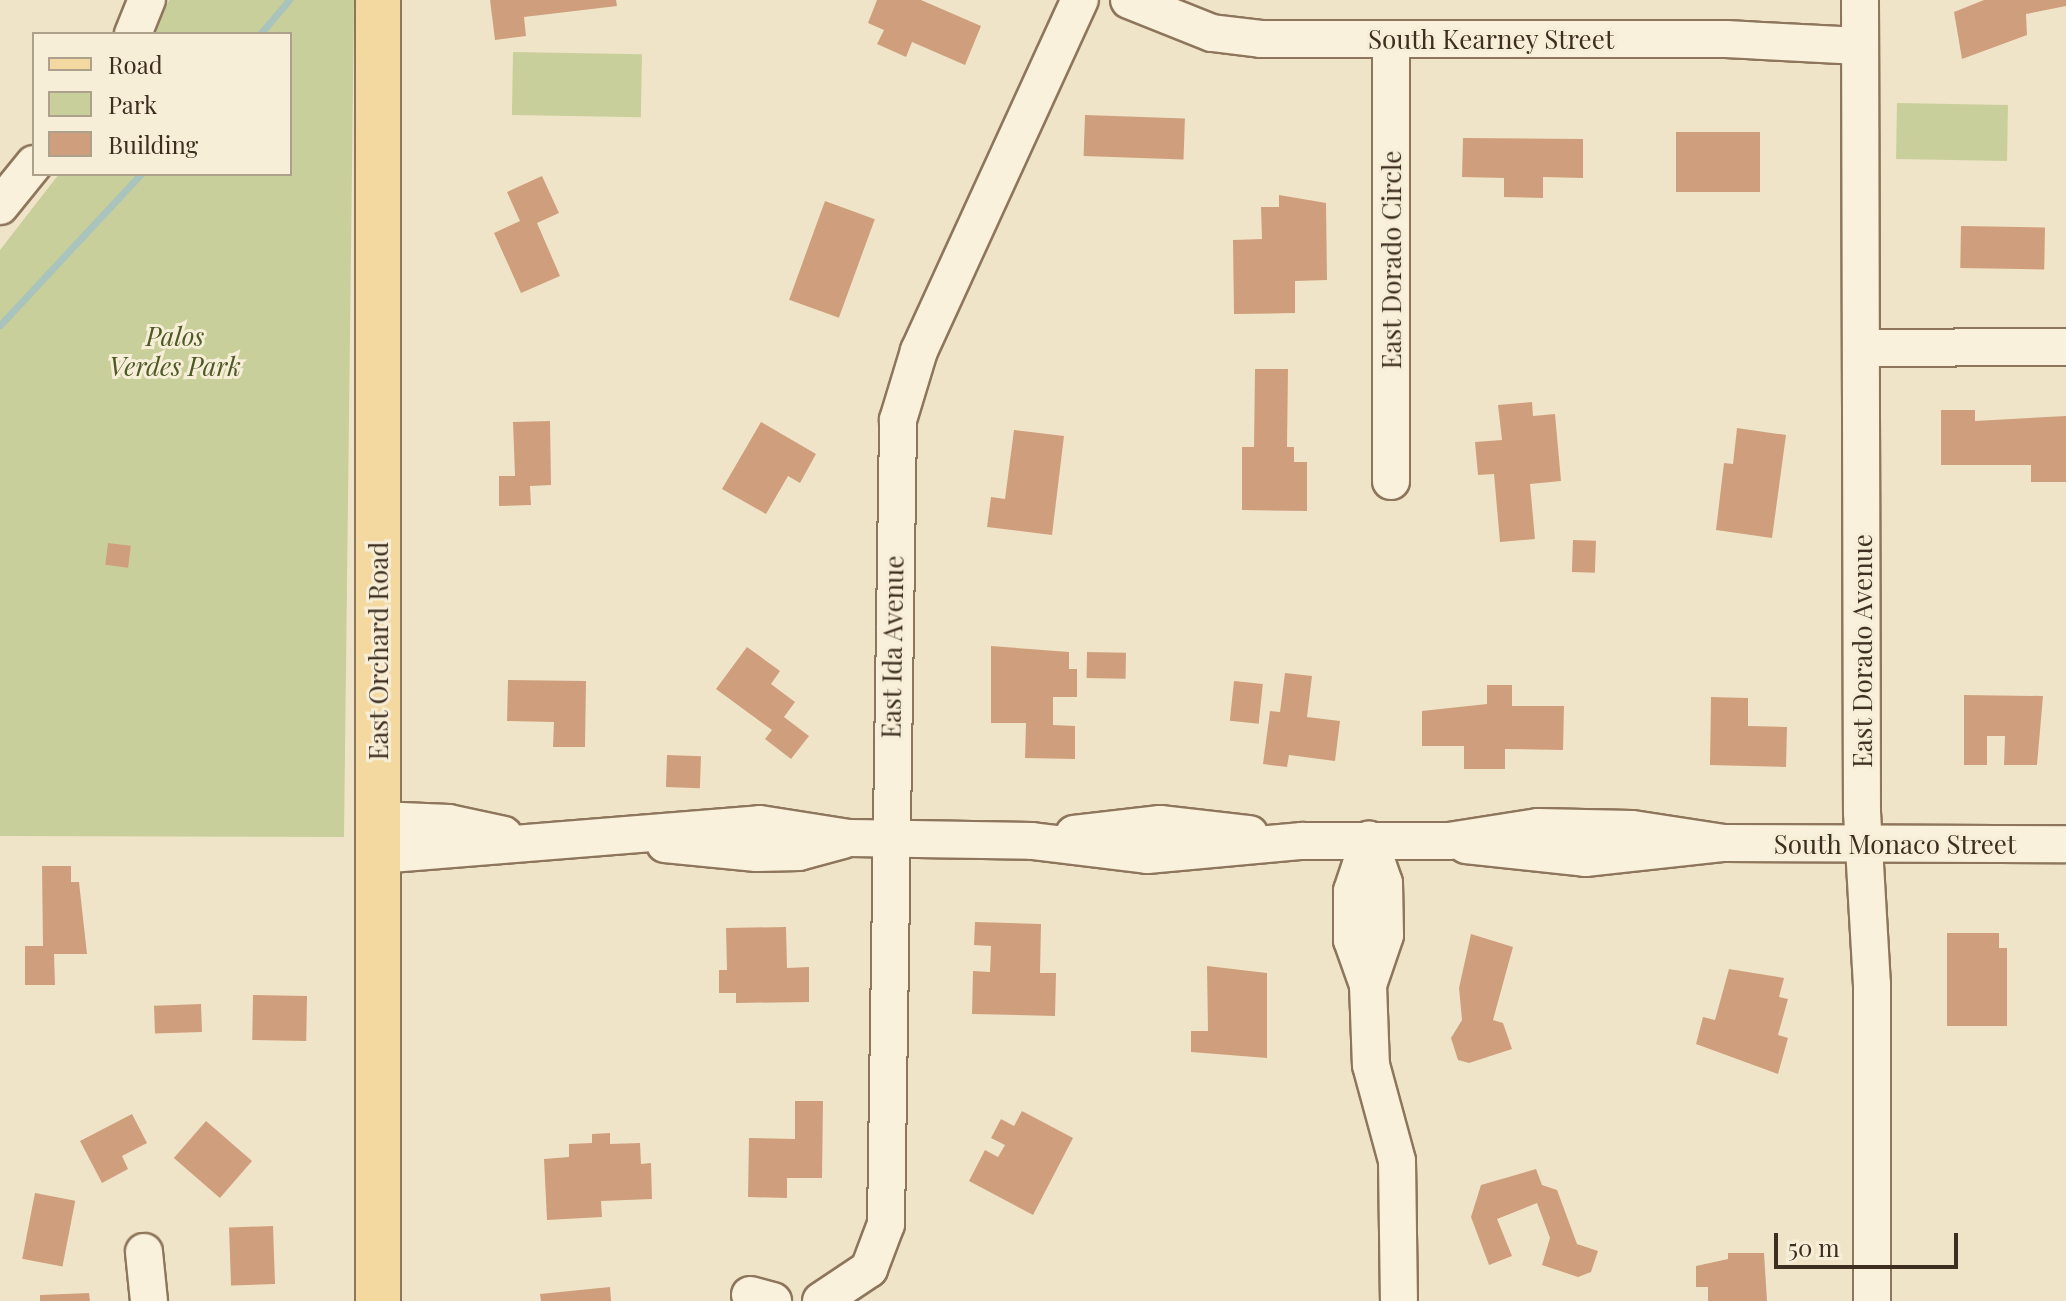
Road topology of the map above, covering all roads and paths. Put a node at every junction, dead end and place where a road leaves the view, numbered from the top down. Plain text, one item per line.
1 (147, 0) edge
2 (378, 0) edge
3 (1080, 0) edge
4 (1129, 0) edge
5 (1860, 0) edge
6 (134, 32) edge
7 (1391, 40) junction
8 (1860, 46) junction
9 (32, 166) edge
10 (0, 206) edge
11 (2066, 347) edge
12 (1861, 348) junction
13 (1391, 481) dead end
14 (378, 837) junction
15 (890, 839) junction
16 (1369, 840) junction
17 (1865, 844) junction
18 (2066, 844) edge
19 (144, 1252) dead end
20 (149, 1301) edge
21 (378, 1301) edge
22 (821, 1301) edge
23 (1399, 1301) edge
24 (1872, 1301) edge

1 - 6 street
2 - 14 main road, East Orchard Road
3 - 15 street, East Ida Avenue
4 - 7 street, South Kearney Street
5 - 8 street, East Dorado Avenue
7 - 8 street, South Kearney Street
7 - 13 street, East Dorado Circle
8 - 12 street, East Dorado Avenue
9 - 10 street
11 - 12 street
12 - 17 street, East Dorado Avenue
14 - 15 street, South Monaco Street
14 - 21 main road, East Orchard Road
15 - 16 street, South Monaco Street
15 - 22 street, East Ida Avenue
16 - 17 street, South Monaco Street
16 - 23 street
17 - 18 street, South Monaco Street
17 - 24 street, East Dorado Avenue
19 - 20 street

